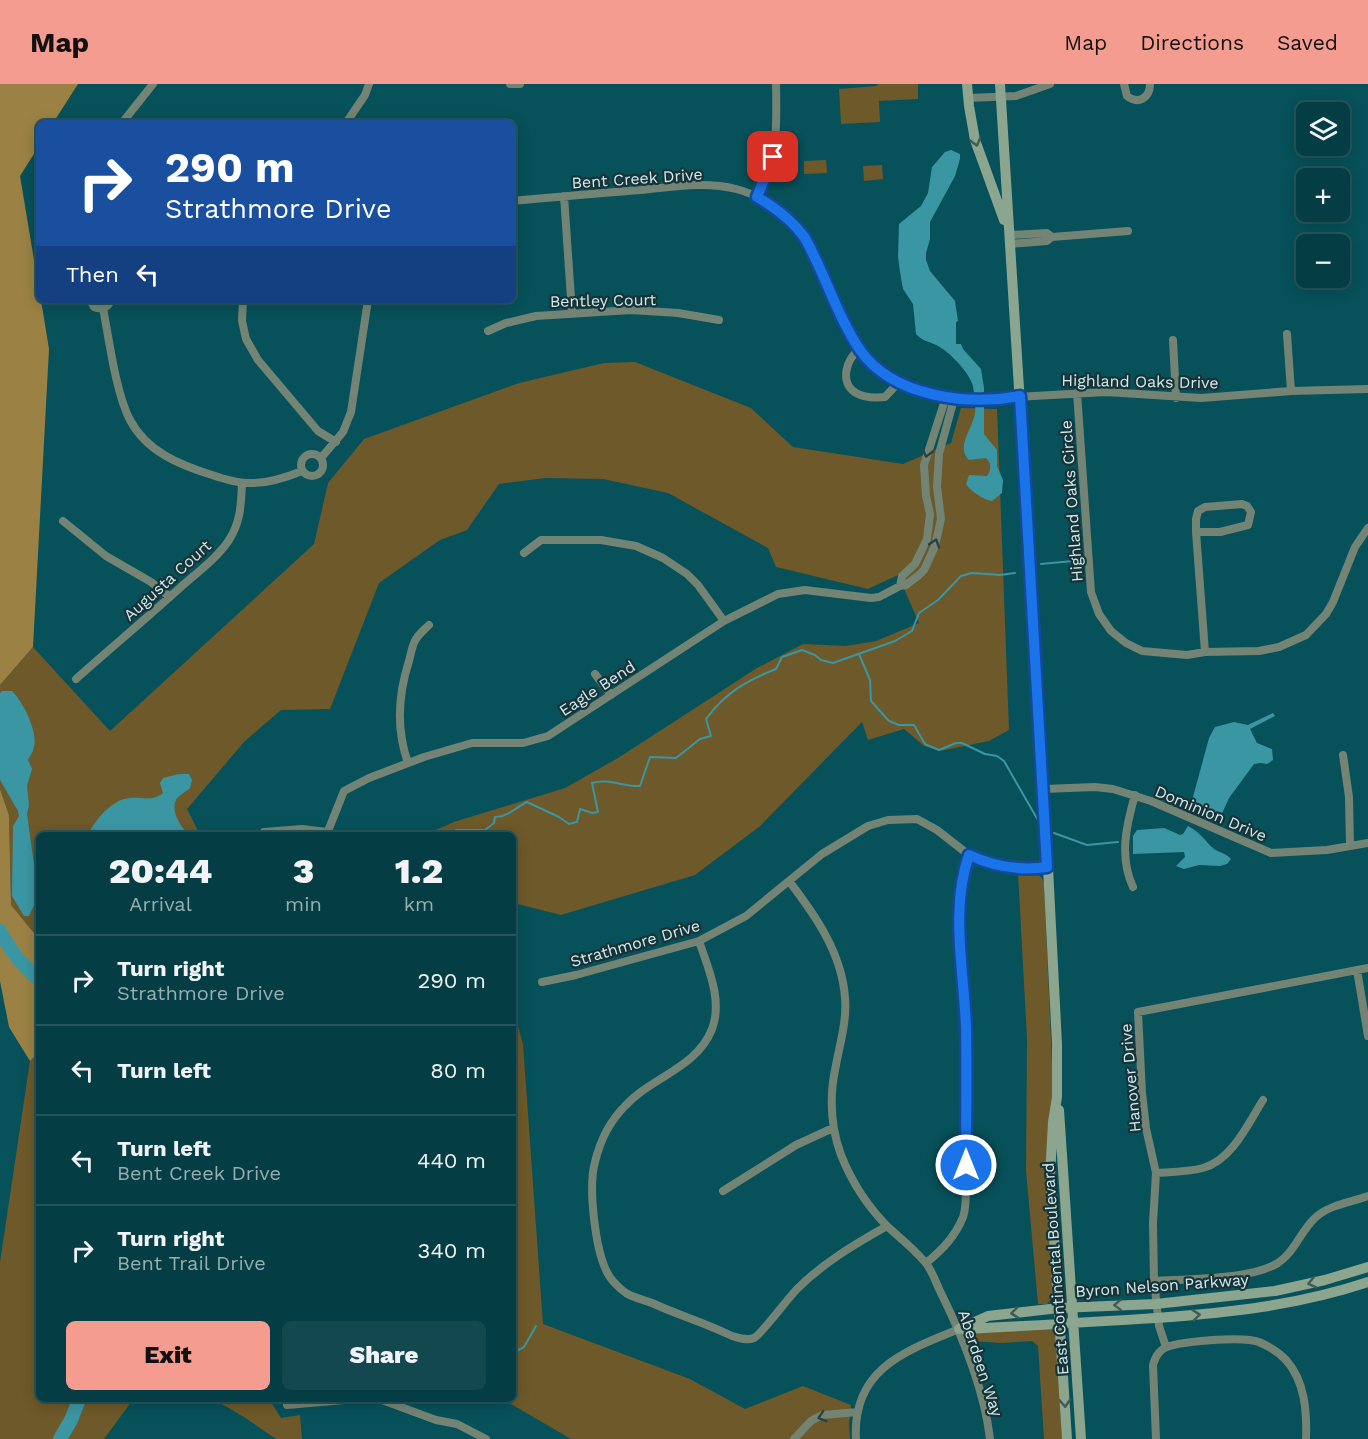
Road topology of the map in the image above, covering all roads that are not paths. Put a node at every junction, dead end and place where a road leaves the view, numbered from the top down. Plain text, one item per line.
1 (153, 84) edge
2 (369, 84) edge
3 (510, 84) edge
4 (520, 84) edge
5 (776, 84) edge
6 (967, 84) edge
7 (1000, 84) edge
8 (1050, 84) edge
9 (1124, 84) edge
10 (1150, 84) edge
11 (1001, 96) junction
12 (968, 98) junction
13 (124, 120) edge
14 (348, 120) edge
15 (564, 196) junction
16 (757, 197) junction
17 (516, 201) edge
18 (1128, 231) dead end
19 (1010, 240) junction
20 (92, 303) edge
21 (108, 303) edge
22 (243, 303) edge
23 (368, 303) edge
24 (104, 308) junction
25 (572, 313) junction
26 (719, 320) dead end
27 (489, 331) dead end
28 (1287, 334) dead end
29 (1173, 340) dead end
30 (860, 349) junction
31 (900, 381) junction
32 (1368, 389) edge
33 (1291, 391) junction
34 (1077, 393) junction
35 (1020, 396) junction
36 (950, 398) junction
37 (1176, 398) junction
38 (336, 442) junction
39 (321, 458) junction
40 (302, 471) junction
41 (242, 483) junction
42 (63, 521) dead end
43 (1368, 528) edge
44 (1196, 532) junction
45 (524, 553) dead end
46 (900, 586) junction
47 (170, 597) junction
48 (724, 621) junction
49 (429, 625) dead end
50 (1205, 652) junction
51 (595, 674) dead end
52 (76, 679) dead end
53 (611, 695) junction
54 (1342, 755) dead end
55 (408, 763) junction
56 (1044, 789) junction
57 (1135, 795) junction
58 (264, 832) dead end
59 (317, 832) edge
60 (328, 832) edge
61 (1368, 843) edge
62 (1350, 846) junction
63 (969, 855) junction
64 (1047, 867) junction
65 (789, 881) junction
66 (1133, 888) dead end
67 (699, 941) junction
68 (1368, 968) edge
69 (1357, 970) junction
70 (542, 982) dead end
71 (1368, 1036) edge
72 (1057, 1097) junction
73 (1263, 1100) dead end
74 (833, 1128) junction
75 (1156, 1173) junction
76 (723, 1191) dead end
77 (1368, 1196) edge
78 (887, 1226) junction
79 (926, 1263) junction
80 (1368, 1267) edge
81 (1154, 1281) junction
82 (1368, 1282) edge
83 (1156, 1304) junction
84 (1073, 1307) junction
85 (1059, 1308) junction
86 (1158, 1317) junction
87 (1074, 1324) junction
88 (1060, 1326) junction
89 (959, 1329) junction
90 (1166, 1347) junction
91 (321, 1402) edge
92 (387, 1402) edge
93 (287, 1405) dead end
94 (858, 1412) junction
95 (486, 1439) edge
96 (794, 1439) edge
97 (856, 1439) edge
98 (990, 1439) edge
99 (1067, 1439) edge
100 (1081, 1439) edge
101 (1156, 1439) edge
102 (1306, 1439) edge

1 - 13 street
2 - 14 street
3 - 4 street
5 - 16 street
6 - 12 main road
7 - 11 main road, East Continental Boulevard
8 - 11 street
9 - 10 street
11 - 12 street
11 - 19 main road, East Continental Boulevard
12 -> 19 main road
15 - 16 street, Bent Creek Drive
15 - 17 street, Bent Creek Drive
15 - 25 street
16 - 30 street, Bent Creek Drive
18 - 19 street
19 - 35 main road, East Continental Boulevard
20 - 24 street
21 - 24 street
22 - 38 street
23 - 38 street
24 - 41 street
25 - 26 street, Bentley Court
25 - 27 street, Bentley Court
28 - 33 street
29 - 37 street
30 - 31 street, Bent Creek Drive
30 - 31 street
31 - 36 street, Bent Creek Drive
32 - 33 street, Highland Oaks Drive
33 - 37 street, Highland Oaks Drive
34 - 35 street, Highland Oaks Drive
34 - 37 street, Highland Oaks Drive
34 - 50 street, Highland Oaks Circle
35 - 36 street, Bent Creek Drive
35 - 56 main road, East Continental Boulevard
36 -> 46 street
46 -> 36 street, Eagle Bend
38 - 39 street
39 - 40 street
39 - 40 street
40 - 41 street
41 - 47 street, Augusta Court
42 - 47 street
43 - 50 street, Highland Oaks Circle
44 - 44 street
44 - 50 street
45 - 48 street
46 - 48 street, Eagle Bend
47 - 52 street, Augusta Court
48 - 53 street, Eagle Bend
49 - 55 street
51 - 53 street
53 - 55 street, Eagle Bend
54 - 62 street
55 - 60 street, Eagle Bend
56 - 57 street, Dominion Drive
56 - 64 main road, East Continental Boulevard
57 - 62 street, Dominion Drive
57 - 66 street
58 - 59 street
61 - 62 street, Dominion Drive
63 - 64 street, Strathmore Drive
63 - 65 street, Strathmore Drive
63 - 79 street
64 - 72 main road, East Continental Boulevard
65 - 67 street, Strathmore Drive
65 - 74 street, Aberdeen Way
67 - 70 street, Strathmore Drive
67 - 78 street
68 - 69 street, Hanover Drive
69 - 71 street
69 - 75 street, Hanover Drive
72 - 84 main road, East Continental Boulevard
72 - 85 main road, East Continental Boulevard
73 - 75 street
74 - 76 street
74 - 78 street, Aberdeen Way
75 - 81 street, Hanover Drive
77 - 81 street
78 - 79 street, Aberdeen Way
79 - 89 street, Aberdeen Way
80 -> 83 main road, Byron Nelson Parkway
81 - 83 street, Hanover Drive
86 -> 82 main road, Byron Nelson Parkway
83 -> 84 main road, Byron Nelson Parkway
83 - 86 street, Hanover Drive
84 - 85 main road, Byron Nelson Parkway
84 - 87 main road, East Continental Boulevard
85 - 88 main road, East Continental Boulevard
85 -> 89 main road, Byron Nelson Parkway
86 - 87 main road, Byron Nelson Parkway
86 - 90 street, Hanover Drive
87 - 88 main road, Byron Nelson Parkway
87 - 100 main road, East Continental Boulevard
88 - 89 main road, Byron Nelson Parkway
88 -> 99 main road, East Continental Boulevard
89 - 94 street, Byron Nelson Parkway
89 - 98 street, Aberdeen Way
90 - 101 street
90 - 102 street
91 - 93 street
92 - 95 street
94 -> 96 street
94 - 97 street, Byron Nelson Parkway

